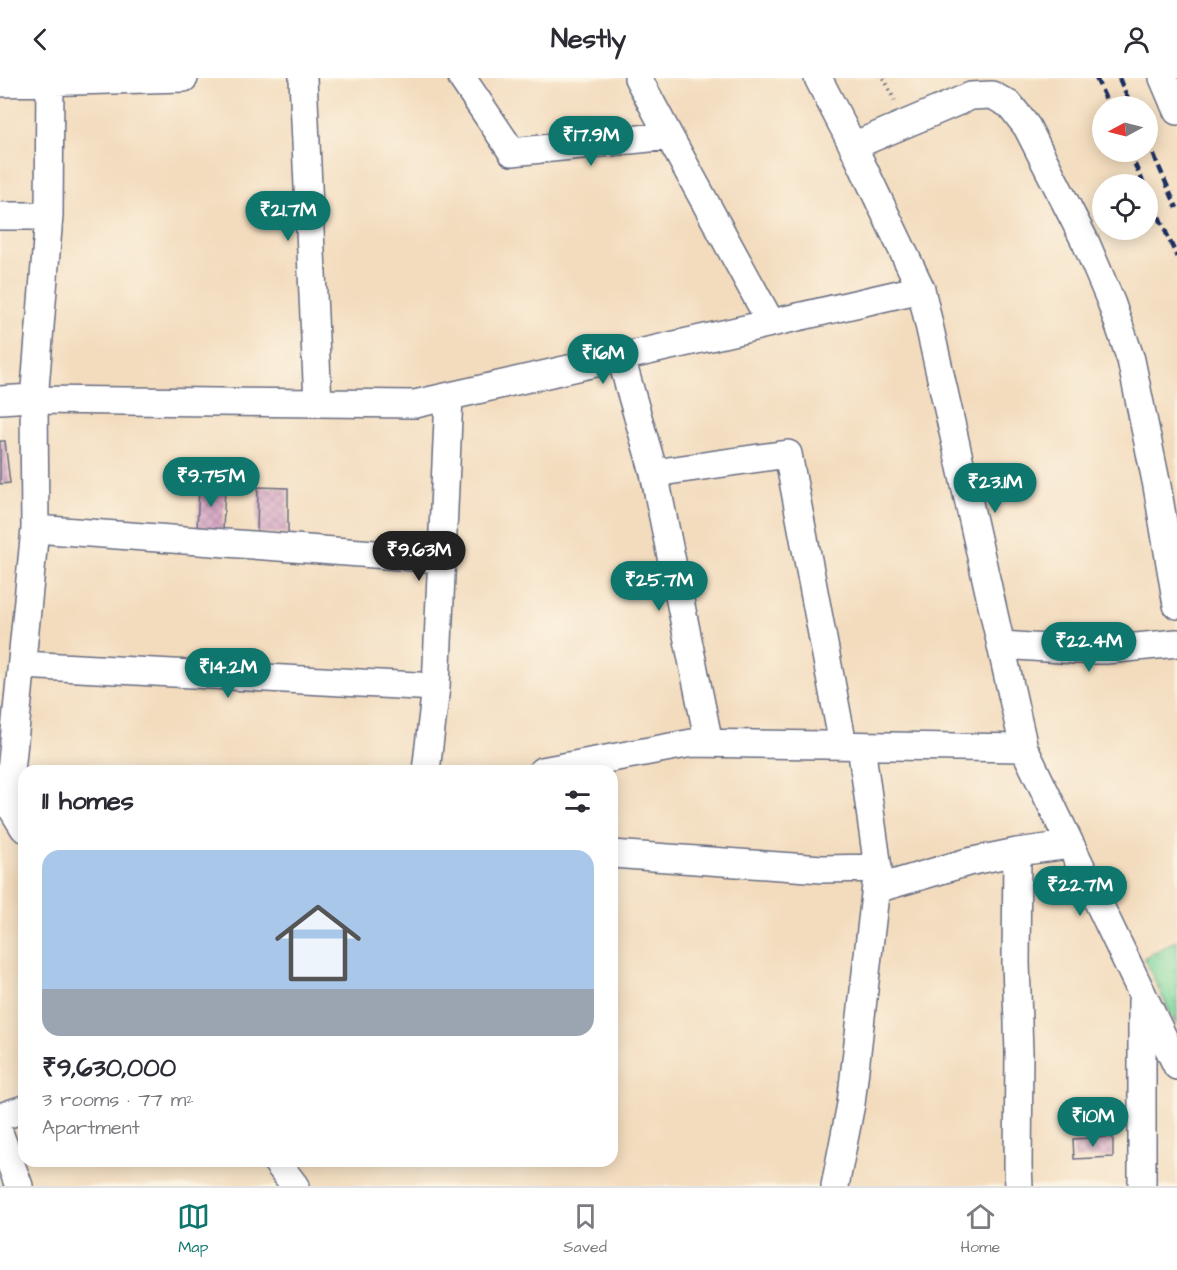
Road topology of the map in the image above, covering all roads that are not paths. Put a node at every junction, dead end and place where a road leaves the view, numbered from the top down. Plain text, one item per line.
1 (184, 78) edge
2 (303, 78) edge
3 (462, 78) edge
4 (638, 78) edge
5 (818, 78) edge
6 (1163, 78) edge
7 (50, 80) edge
8 (0, 83) edge
9 (1177, 111) edge
10 (669, 136) junction
11 (853, 146) junction
12 (0, 216) edge
13 (49, 216) junction
14 (921, 289) junction
15 (771, 323) junction
16 (621, 358) junction
17 (449, 397) junction
18 (0, 400) edge
19 (34, 400) junction
20 (318, 404) junction
21 (654, 473) junction
22 (35, 529) junction
23 (442, 559) junction
24 (1177, 605) edge
25 (1177, 643) edge
26 (1001, 645) junction
27 (22, 665) junction
28 (436, 687) junction
29 (709, 743) junction
30 (852, 745) junction
31 (1024, 748) junction
32 (427, 765) edge
33 (574, 765) edge
34 (11, 803) edge
35 (18, 816) edge
36 (1070, 845) junction
37 (1017, 852) junction
38 (618, 855) edge
39 (877, 878) junction
40 (1142, 994) junction
41 (1177, 1066) edge
42 (18, 1111) edge
43 (0, 1117) edge
44 (0, 1136) edge
45 (281, 1167) edge
46 (19, 1186) edge
47 (295, 1186) edge
48 (835, 1186) edge
49 (1019, 1186) edge
50 (1142, 1186) edge

1 - 7 street
2 - 20 street
3 - 10 street
4 - 10 street
5 - 11 street
6 - 9 street
7 - 8 street
7 - 13 street
10 - 15 street
11 - 14 street
11 - 24 street
12 - 13 street
13 - 19 street
14 - 15 street
14 - 26 street
15 - 16 street
16 - 17 street
16 - 21 street
17 - 20 street
17 - 23 street
18 - 19 street
19 - 20 street
19 - 22 street
21 - 29 street
21 - 30 street
22 - 23 street
22 - 27 street
23 - 28 street
25 - 26 street
26 - 31 street
27 - 28 street
27 - 34 street
28 - 32 street
29 - 30 street
29 - 33 street
30 - 31 street
30 - 39 street
31 - 36 street
34 - 35 street
36 - 37 street
36 - 40 street
37 - 39 street
37 - 49 street
38 - 39 street
39 - 48 street
40 - 41 street
40 - 50 street
42 - 43 street
44 - 46 street
45 - 47 street

